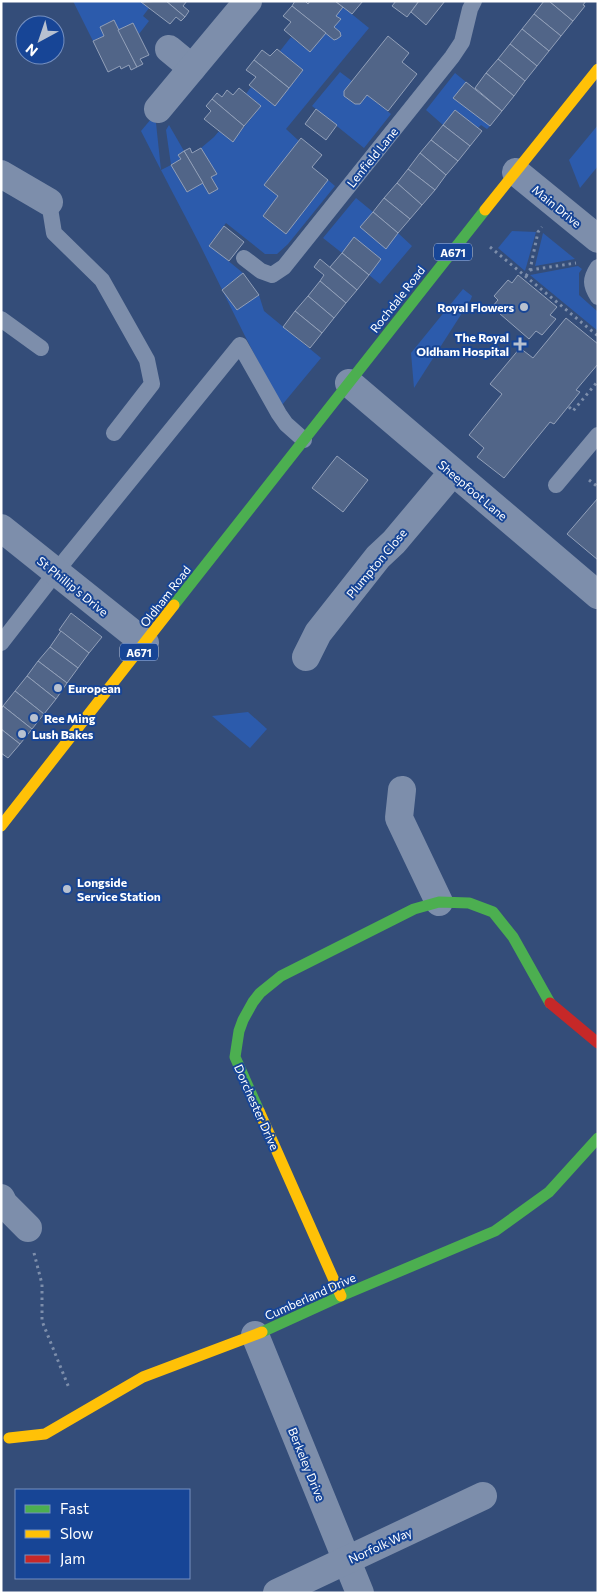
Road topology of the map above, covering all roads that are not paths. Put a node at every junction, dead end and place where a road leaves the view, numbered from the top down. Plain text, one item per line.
1 (248, 1) edge
2 (474, 1) edge
3 (169, 49) dead end
4 (192, 68) junction
5 (598, 69) edge
6 (158, 109) dead end
7 (516, 172) junction
8 (1, 174) edge
9 (49, 202) joint
10 (598, 239) edge
11 (244, 258) dead end
12 (598, 267) edge
13 (598, 297) edge
14 (1, 319) edge
15 (41, 348) dead end
16 (348, 384) junction
17 (114, 434) dead end
18 (598, 435) edge
19 (304, 440) junction
20 (452, 473) junction
21 (275, 476) joint
22 (556, 485) dead end
23 (1, 528) edge
24 (56, 572) junction
25 (598, 595) edge
26 (1, 643) edge
27 (145, 643) junction
28 (306, 657) dead end
29 (402, 790) dead end
30 (1, 826) edge
31 (439, 902) junction
32 (598, 1043) edge
33 (598, 1138) edge
34 (1, 1198) edge
35 (28, 1228) road end
36 (341, 1296) junction
37 (255, 1335) junction
38 (9, 1438) dead end
39 (483, 1496) dead end
40 (346, 1561) junction
41 (277, 1593) edge
42 (360, 1593) edge

1 - 4 street
2 - 11 lane, Lenfield Lane
3 - 4 street
4 - 6 street
5 - 7 street, Rochdale Road / A671
7 - 10 street, Main Drive
7 - 16 street, Rochdale Road / A671
8 - 9 street
9 - 17 lane
12 - 13 lane
14 - 15 lane
16 - 19 street, Rochdale Road / A671
16 - 20 street, Sheepfoot Lane
18 - 22 lane
19 - 21 street, Rochdale Road / A671
19 - 24 lane
20 - 25 street, Sheepfoot Lane
20 - 28 street, Plumpton Close
21 - 27 street, Oldham Road / A671
23 - 24 street, St Phillip's Drive
24 - 26 lane
24 - 27 street, St Phillip's Drive
27 - 30 street, Oldham Road / A671
29 - 31 street
31 - 32 street, Dorchester Drive
31 - 36 street, Dorchester Drive
33 - 36 street, Cumberland Drive
34 - 35 street
36 - 37 street, Cumberland Drive
37 - 38 street, Cumberland Drive
37 - 40 street, Berkeley Drive
39 - 40 street, Norfolk Way
40 - 41 street, Norfolk Way
40 - 42 street, Berkeley Drive

